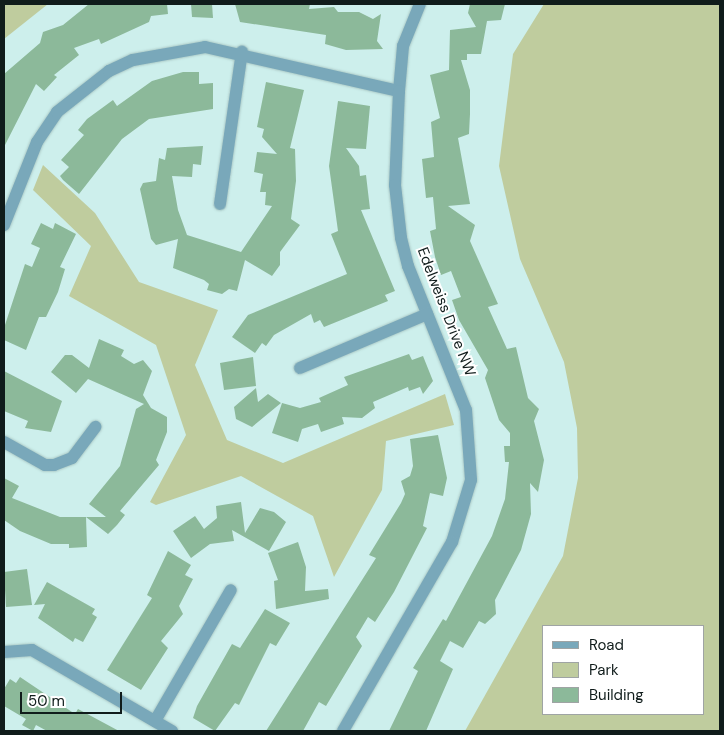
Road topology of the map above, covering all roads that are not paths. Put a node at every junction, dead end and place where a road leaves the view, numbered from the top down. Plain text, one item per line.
1 (420, 4) edge
2 (242, 52) junction
3 (399, 91) junction
4 (220, 204) dead end
5 (4, 225) edge
6 (427, 314) junction
7 (300, 368) dead end
8 (95, 427) dead end
9 (4, 442) edge
10 (232, 590) dead end
11 (4, 652) edge
12 (155, 721) junction
13 (172, 731) edge
14 (343, 731) edge

1 - 3 street, Edelweiss Drive NW
2 - 3 street
2 - 4 street
2 - 5 street
3 - 6 street, Edelweiss Drive NW
6 - 7 street
6 - 14 street, Edelweiss Drive NW
8 - 9 street
10 - 12 street
11 - 12 street
12 - 13 street

